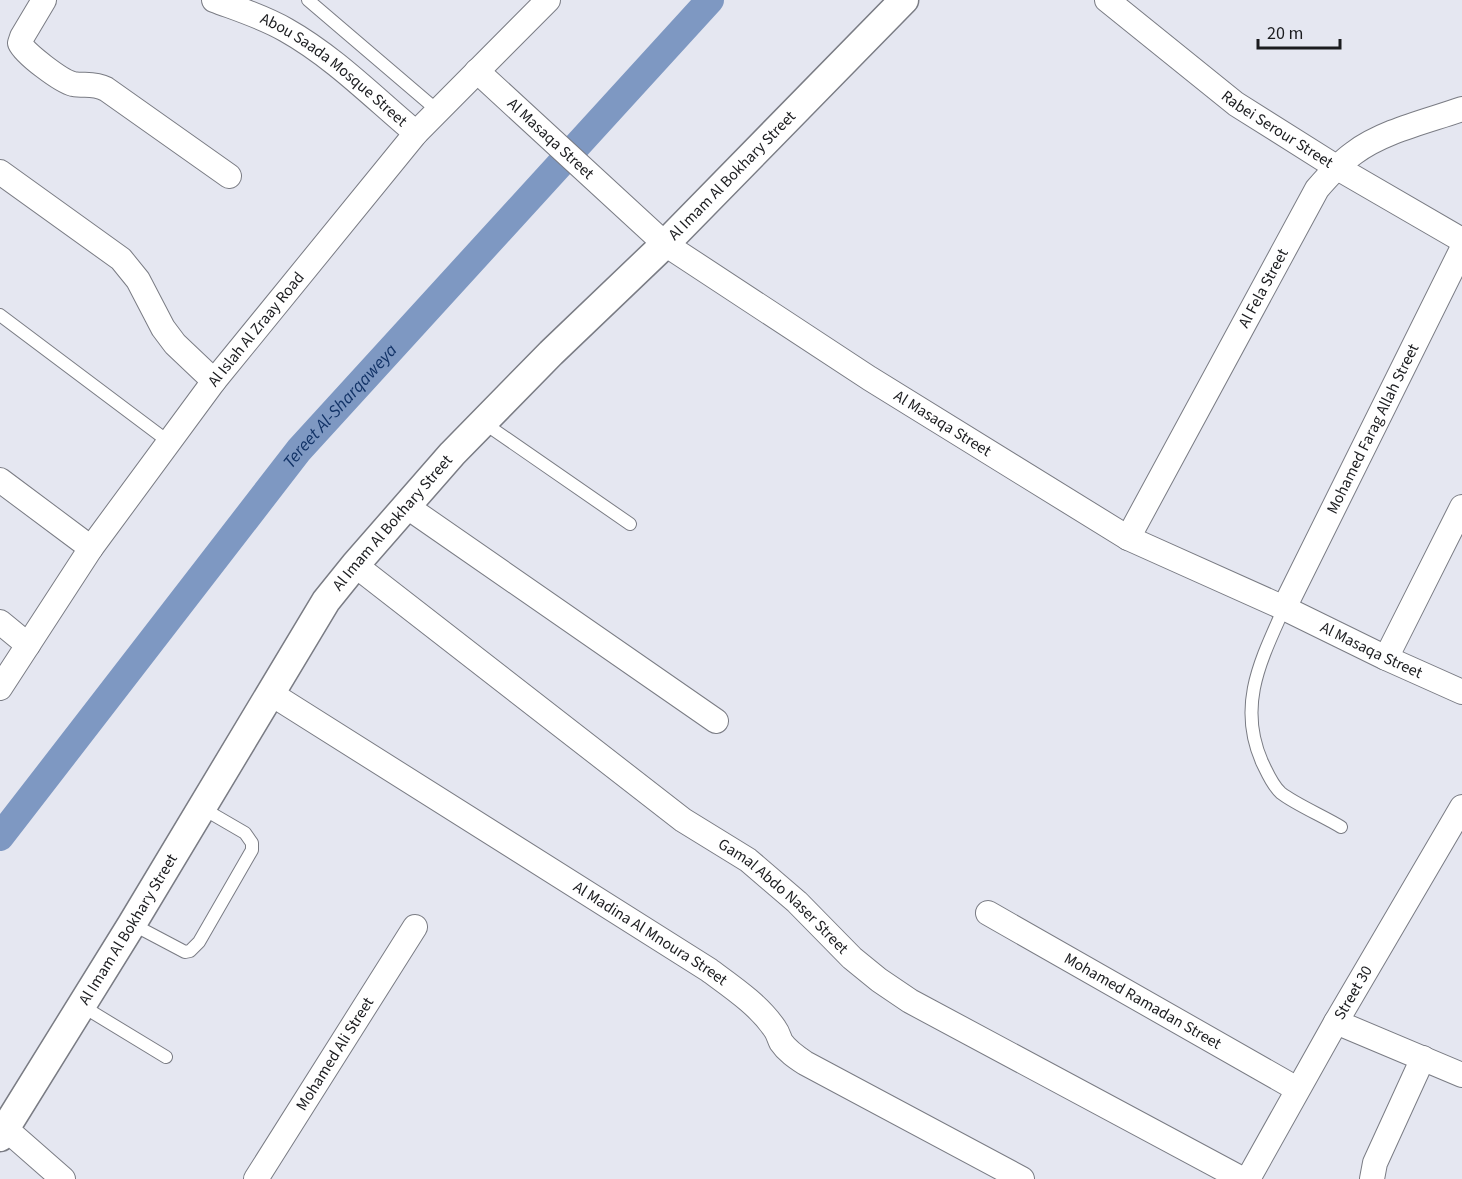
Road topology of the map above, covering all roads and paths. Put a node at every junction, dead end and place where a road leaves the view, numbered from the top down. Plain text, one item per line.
1 (44, 0) edge
2 (214, 0) edge
3 (308, 0) edge
4 (548, 0) edge
5 (904, 0) edge
6 (1107, 0) edge
7 (477, 71) junction
8 (1462, 109) edge
9 (438, 111) junction
10 (416, 133) junction
11 (1336, 167) junction
12 (0, 171) edge
13 (229, 176) dead end
14 (1462, 240) edge
15 (665, 244) junction
16 (1462, 249) edge
17 (0, 315) edge
18 (214, 381) junction
19 (484, 423) junction
20 (169, 442) junction
21 (0, 480) edge
22 (405, 506) junction
23 (1462, 507) edge
24 (630, 524) dead end
25 (1128, 538) junction
26 (91, 548) junction
27 (355, 565) junction
28 (1284, 608) junction
29 (0, 622) edge
30 (28, 645) junction
31 (1386, 658) junction
32 (0, 688) edge
33 (1462, 692) edge
34 (270, 693) junction
35 (716, 721) dead end
36 (1462, 807) edge
37 (202, 808) junction
38 (1341, 827) dead end
39 (988, 913) dead end
40 (132, 924) junction
41 (415, 927) dead end
42 (82, 1006) junction
43 (1336, 1022) junction
44 (166, 1057) dead end
45 (1423, 1058) junction
46 (1462, 1075) edge
47 (1297, 1089) junction
48 (3, 1133) edge
49 (63, 1179) edge
50 (256, 1179) edge
51 (1022, 1179) edge
52 (1242, 1179) edge
53 (1248, 1179) edge
54 (1372, 1179) edge

1 - 13 street
2 - 10 street, Abou Saada Mosque Street
3 - 9 lane
4 - 7 street, Al Islah Al Zraay Road
5 - 15 street, Al Imam Al Bokhary Street
6 - 11 street, Rabei Serour Street
7 - 9 street, Al Islah Al Zraay Road
7 - 15 street, Al Masaqa Street
8 - 11 street, Al Fela Street
9 - 10 street, Al Islah Al Zraay Road
10 - 18 street, Al Islah Al Zraay Road
11 - 14 street, Rabei Serour Street
11 - 25 street, Al Fela Street
12 - 18 street
15 - 19 street, Al Imam Al Bokhary Street
15 - 25 street, Al Masaqa Street
16 - 28 street, Mohamed Farag Allah Street
17 - 20 lane
18 - 20 street, Al Islah Al Zraay Road
19 - 22 street, Al Imam Al Bokhary Street
19 - 24 lane
20 - 26 street, Al Islah Al Zraay Road
21 - 26 street
22 - 27 street, Al Imam Al Bokhary Street
22 - 35 street
23 - 31 street
25 - 28 street, Al Masaqa Street
26 - 30 street, Al Islah Al Zraay Road
27 - 34 street, Al Imam Al Bokhary Street
27 - 52 street, Gamal Abdo Naser Street
28 - 31 street, Al Masaqa Street
28 - 38 lane
29 - 30 street
30 - 32 street, Al Islah Al Zraay Road
31 - 33 street, Al Masaqa Street
34 - 37 street, Al Imam Al Bokhary Street
34 - 51 street, Al Madina Al Mnoura Street
36 - 43 street, Street 30
37 - 40 street, Al Imam Al Bokhary Street
37 - 40 lane
39 - 47 street, Mohamed Ramadan Street
40 - 42 street, Al Imam Al Bokhary Street
41 - 50 street, Mohamed Ali Street
42 - 44 lane
42 - 48 street, Al Imam Al Bokhary Street
43 - 45 street
43 - 47 street, Street 30
45 - 46 street
45 - 54 street
47 - 53 street, Street 30
48 - 49 street

